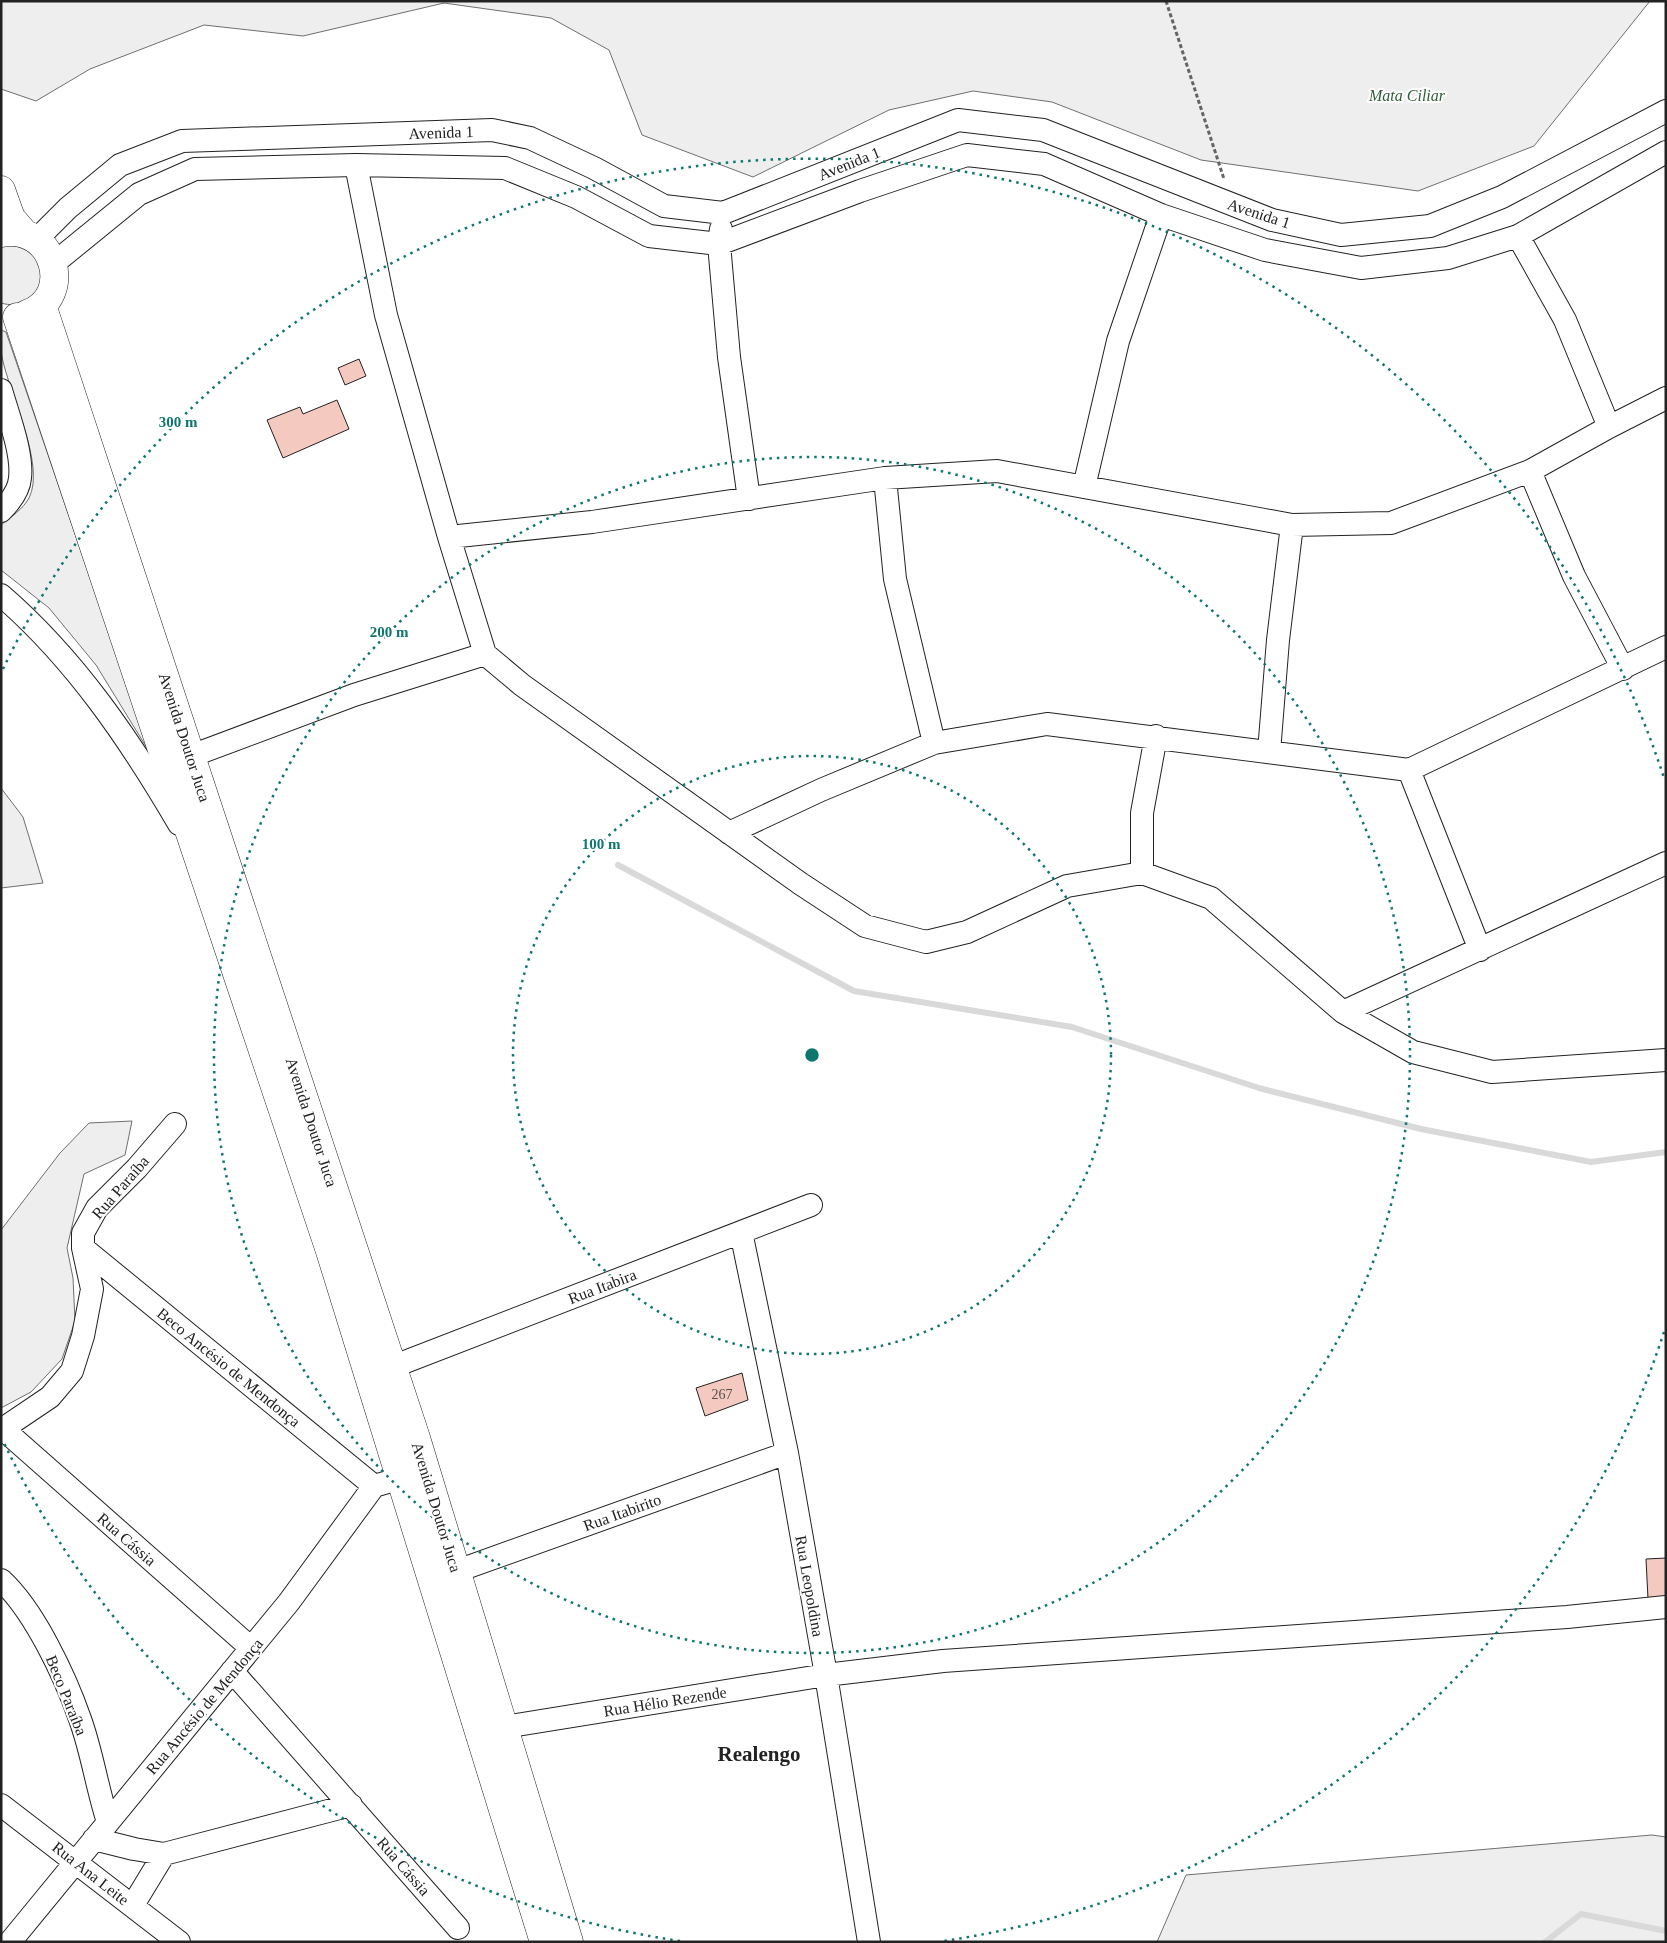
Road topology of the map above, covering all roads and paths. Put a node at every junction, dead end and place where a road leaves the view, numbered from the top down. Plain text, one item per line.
1 (1166, 1) edge
2 (1666, 111) edge
3 (1666, 152) edge
4 (356, 165) junction
5 (1, 190) edge
6 (1232, 205) junction
7 (723, 213) junction
8 (1161, 215) junction
9 (21, 235) edge
10 (1518, 236) junction
11 (719, 244) junction
12 (53, 264) junction
13 (42, 305) junction
14 (9, 316) edge
15 (1, 390) edge
16 (1666, 398) edge
17 (1608, 427) junction
18 (1530, 471) junction
19 (885, 478) junction
20 (1084, 487) junction
21 (749, 499) junction
22 (1, 511) edge
23 (1292, 525) junction
24 (449, 536) junction
25 (1, 595) edge
26 (1666, 647) edge
27 (486, 654) junction
28 (1623, 669) junction
29 (1156, 736) junction
30 (934, 743) junction
31 (1269, 752) junction
32 (191, 756) junction
33 (1409, 770) junction
34 (729, 833) junction
35 (196, 852) junction
36 (1666, 863) edge
37 (1142, 873) junction
38 (1480, 950) junction
39 (1343, 1012) junction
40 (1666, 1060) edge
41 (175, 1124) dead end
42 (812, 1205) dead end
43 (741, 1232) junction
44 (83, 1248) junction
45 (392, 1367) junction
46 (2, 1430) edge
47 (786, 1453) junction
48 (413, 1474) junction
49 (374, 1486) junction
50 (457, 1571) junction
51 (1, 1580) edge
52 (1666, 1607) edge
53 (251, 1648) junction
54 (232, 1671) junction
55 (826, 1675) junction
56 (504, 1727) junction
57 (351, 1804) junction
58 (1, 1805) edge
59 (101, 1830) junction
60 (164, 1854) junction
61 (76, 1861) junction
62 (133, 1905) junction
63 (458, 1928) dead end
64 (10, 1942) edge
65 (179, 1942) edge
66 (544, 1942) edge
67 (570, 1942) edge
68 (869, 1942) edge

1 - 6 path
2 - 6 street, Avenida 1
3 - 10 street, Avenida 1
4 - 11 street, Avenida 1
4 - 12 street, Avenida 1
4 - 24 street
5 - 9 main road
6 - 7 street, Avenida 1
7 - 9 street, Avenida 1
7 - 11 street
8 - 10 street, Avenida 1
8 - 11 street, Avenida 1
8 - 20 street
9 - 12 main road
10 - 17 street
11 - 21 street
12 - 13 main road
13 - 14 main road
13 - 32 main road, Avenida Doutor Juca
14 - 35 main road, Avenida Doutor Juca
15 - 22 street
16 - 17 street
17 - 18 street
18 - 23 street
18 - 28 street
19 - 20 street
19 - 21 street
19 - 30 street
20 - 23 street
21 - 24 street
23 - 31 street
24 - 27 street
25 - 35 street
26 - 28 street
27 - 32 street
27 - 34 street
28 - 33 street
29 - 30 street
29 - 31 street
29 - 37 street
30 - 34 street
31 - 33 street
32 - 45 main road, Avenida Doutor Juca
33 - 38 street
34 - 37 street
35 - 48 main road, Avenida Doutor Juca
36 - 38 street
37 - 39 street
38 - 39 street
39 - 40 street
41 - 44 street, Rua Paraíba
42 - 43 street, Rua Itabira
43 - 45 street, Rua Itabira
43 - 47 street, Rua Leopoldina
44 - 46 street, Rua Paraíba
44 - 49 street, Beco Ancésio de Mendonça
45 - 48 main road, Avenida Doutor Juca
46 - 53 street, Rua Cássia
47 - 50 street, Rua Itabirito
47 - 55 street, Rua Leopoldina
48 - 49 street
48 - 50 main road, Avenida Doutor Juca
48 - 66 main road, Avenida Doutor Juca
49 - 53 street, Rua Ancésio de Mendonça
50 - 56 main road, Avenida Doutor Juca
51 - 59 street, Beco Paraíba
52 - 55 street, Rua Hélio Rezende
53 - 54 street, Rua Ancésio de Mendonça
54 - 57 street, Rua Cássia
54 - 59 street, Rua Ancésio de Mendonça
55 - 56 street, Rua Hélio Rezende
55 - 68 street, Rua Leopoldina
56 - 67 main road, Avenida Doutor Juca
57 - 60 street
57 - 63 street, Rua Cássia
58 - 61 street, Rua Ana Leite
59 - 60 street
59 - 61 street, Rua Ancésio de Mendonça
60 - 62 street
61 - 62 street, Rua Ana Leite
61 - 64 street, Rua Ancésio de Mendonça
62 - 65 street, Rua Ana Leite

